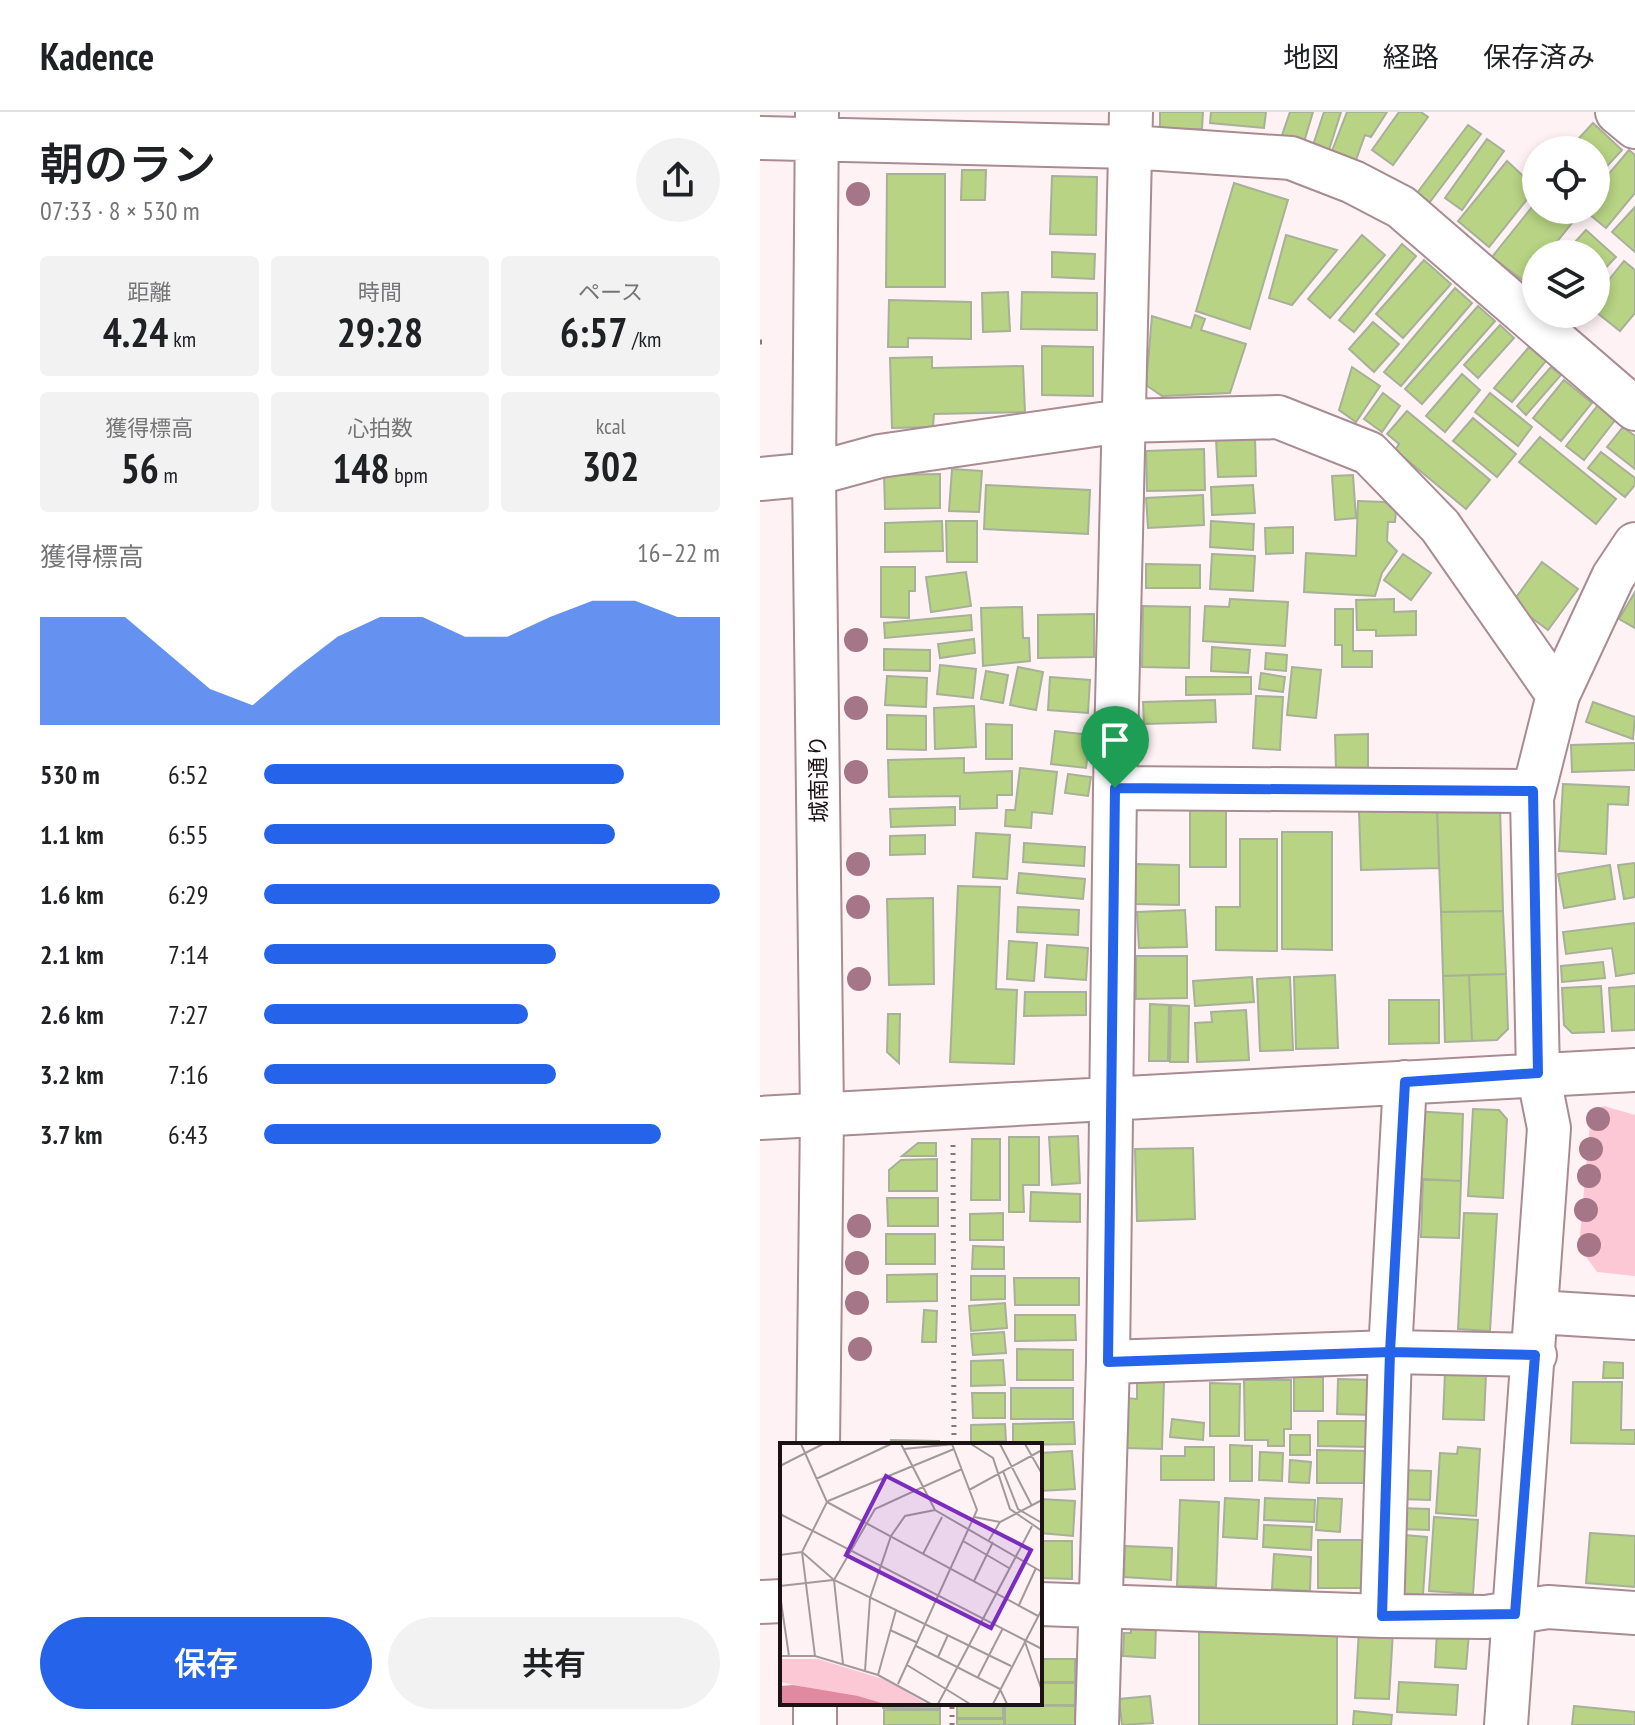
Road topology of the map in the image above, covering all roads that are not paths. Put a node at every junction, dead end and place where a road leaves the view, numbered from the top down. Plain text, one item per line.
1 (1617, 112) edge
2 (817, 126) edge
3 (1635, 127) edge
4 (1130, 129) edge
5 (760, 138) edge
6 (1635, 409) edge
7 (1122, 421) junction
8 (814, 474) junction
9 (760, 479) edge
10 (1635, 544) edge
11 (1558, 695) junction
12 (1115, 788) junction
13 (1533, 791) junction
14 (1635, 1070) edge
15 (1538, 1073) junction
16 (1405, 1082) junction
17 (1110, 1099) junction
18 (822, 1115) junction
19 (760, 1118) edge
20 (1537, 1312) junction
21 (1635, 1318) edge
22 (1390, 1352) junction
23 (1535, 1355) junction
24 (1108, 1362) junction
25 (818, 1443) edge
26 (780, 1601) edge
27 (760, 1602) edge
28 (1042, 1604) edge
29 (1098, 1605) junction
30 (1635, 1613) edge
31 (1515, 1614) junction
32 (1382, 1616) junction
33 (1097, 1725) edge
34 (1506, 1725) edge

1 - 3 street
2 - 4 street
2 - 5 street
2 - 8 street, 城南通り
4 - 6 street
4 - 7 street
7 - 8 street
7 - 11 street
7 - 12 street
8 - 9 street
8 - 18 street, 城南通り
10 - 11 street
11 - 13 street
12 - 13 street
12 - 17 street
13 - 15 street
14 - 15 street
15 - 16 street
15 - 20 street
16 - 17 street
16 - 22 street
17 - 18 street
17 - 24 street
18 - 19 street
18 - 25 street, 城南通り
20 - 21 street
20 - 23 street
22 - 23 street
22 - 24 street
22 - 32 street
23 - 31 street
24 - 29 street
26 - 27 street
28 - 29 street
29 - 32 street
29 - 33 street
30 - 31 street
31 - 32 street
31 - 34 street

